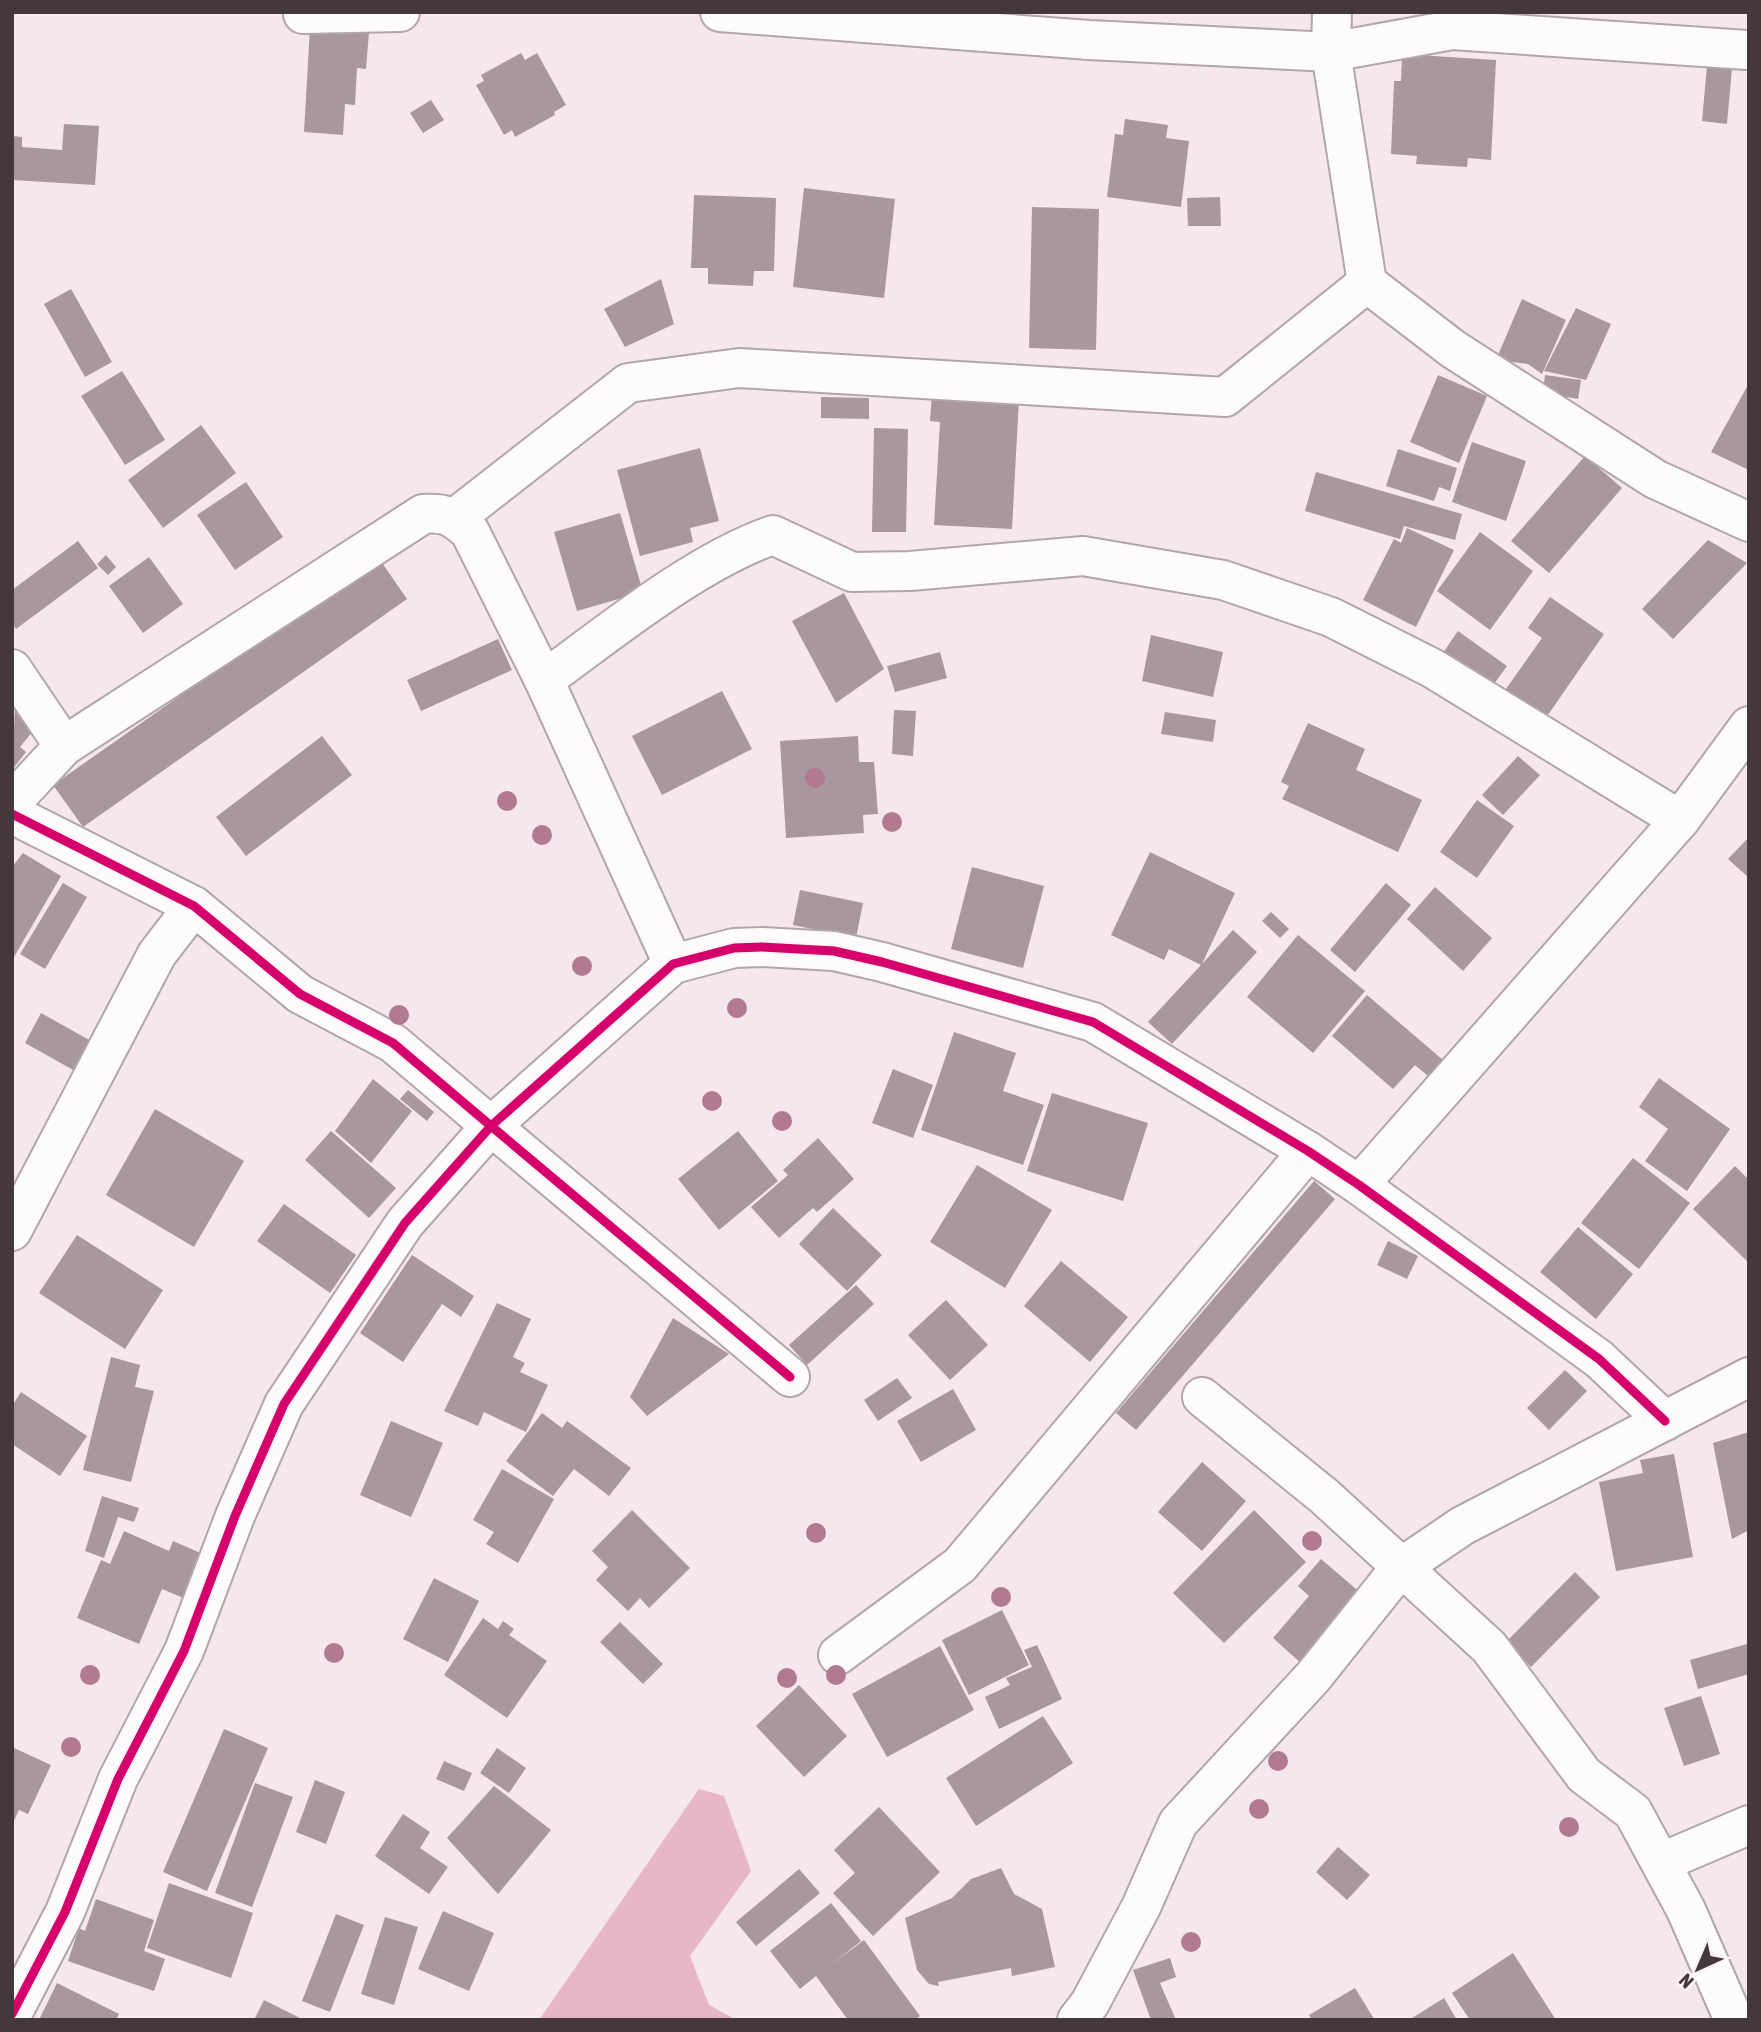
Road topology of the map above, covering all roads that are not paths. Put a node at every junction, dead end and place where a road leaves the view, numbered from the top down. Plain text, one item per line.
1 (400, 12) edge
2 (720, 12) edge
3 (1332, 12) edge
4 (303, 14) edge
5 (1747, 50) edge
6 (1331, 52) junction
7 (1367, 284) junction
8 (455, 518) junction
9 (1749, 522) edge
10 (12, 669) edge
11 (544, 680) junction
12 (1749, 726) edge
13 (64, 746) junction
14 (12, 802) edge
15 (12, 814) edge
16 (1680, 820) junction
17 (194, 906) junction
18 (673, 964) junction
19 (491, 1126) junction
20 (1308, 1151) junction
21 (1359, 1185) junction
22 (12, 1231) edge
23 (790, 1377) dead end
24 (1749, 1377) edge
25 (1202, 1397) dead end
26 (1665, 1421) junction
27 (1400, 1568) junction
28 (838, 1655) dead end
29 (1749, 1825) edge
30 (1662, 1862) junction
31 (12, 2014) edge
32 (1077, 2020) edge
33 (1734, 2020) edge

1 - 4 street
2 - 6 street
3 - 6 street
5 - 6 street
6 - 7 street
7 - 8 street
7 - 9 street
8 - 11 street
8 - 13 street
10 - 13 street
11 - 16 street
11 - 18 street
12 - 16 street
13 - 14 street
15 - 17 street
16 - 21 street
17 - 19 street
17 - 22 street
18 - 19 street
18 - 20 street
19 - 23 street
19 - 31 street
20 - 21 street
20 - 28 street
21 - 26 street
24 - 26 street
25 - 27 street
26 - 27 street
27 - 30 street
27 - 32 street
29 - 30 street
30 - 33 street

